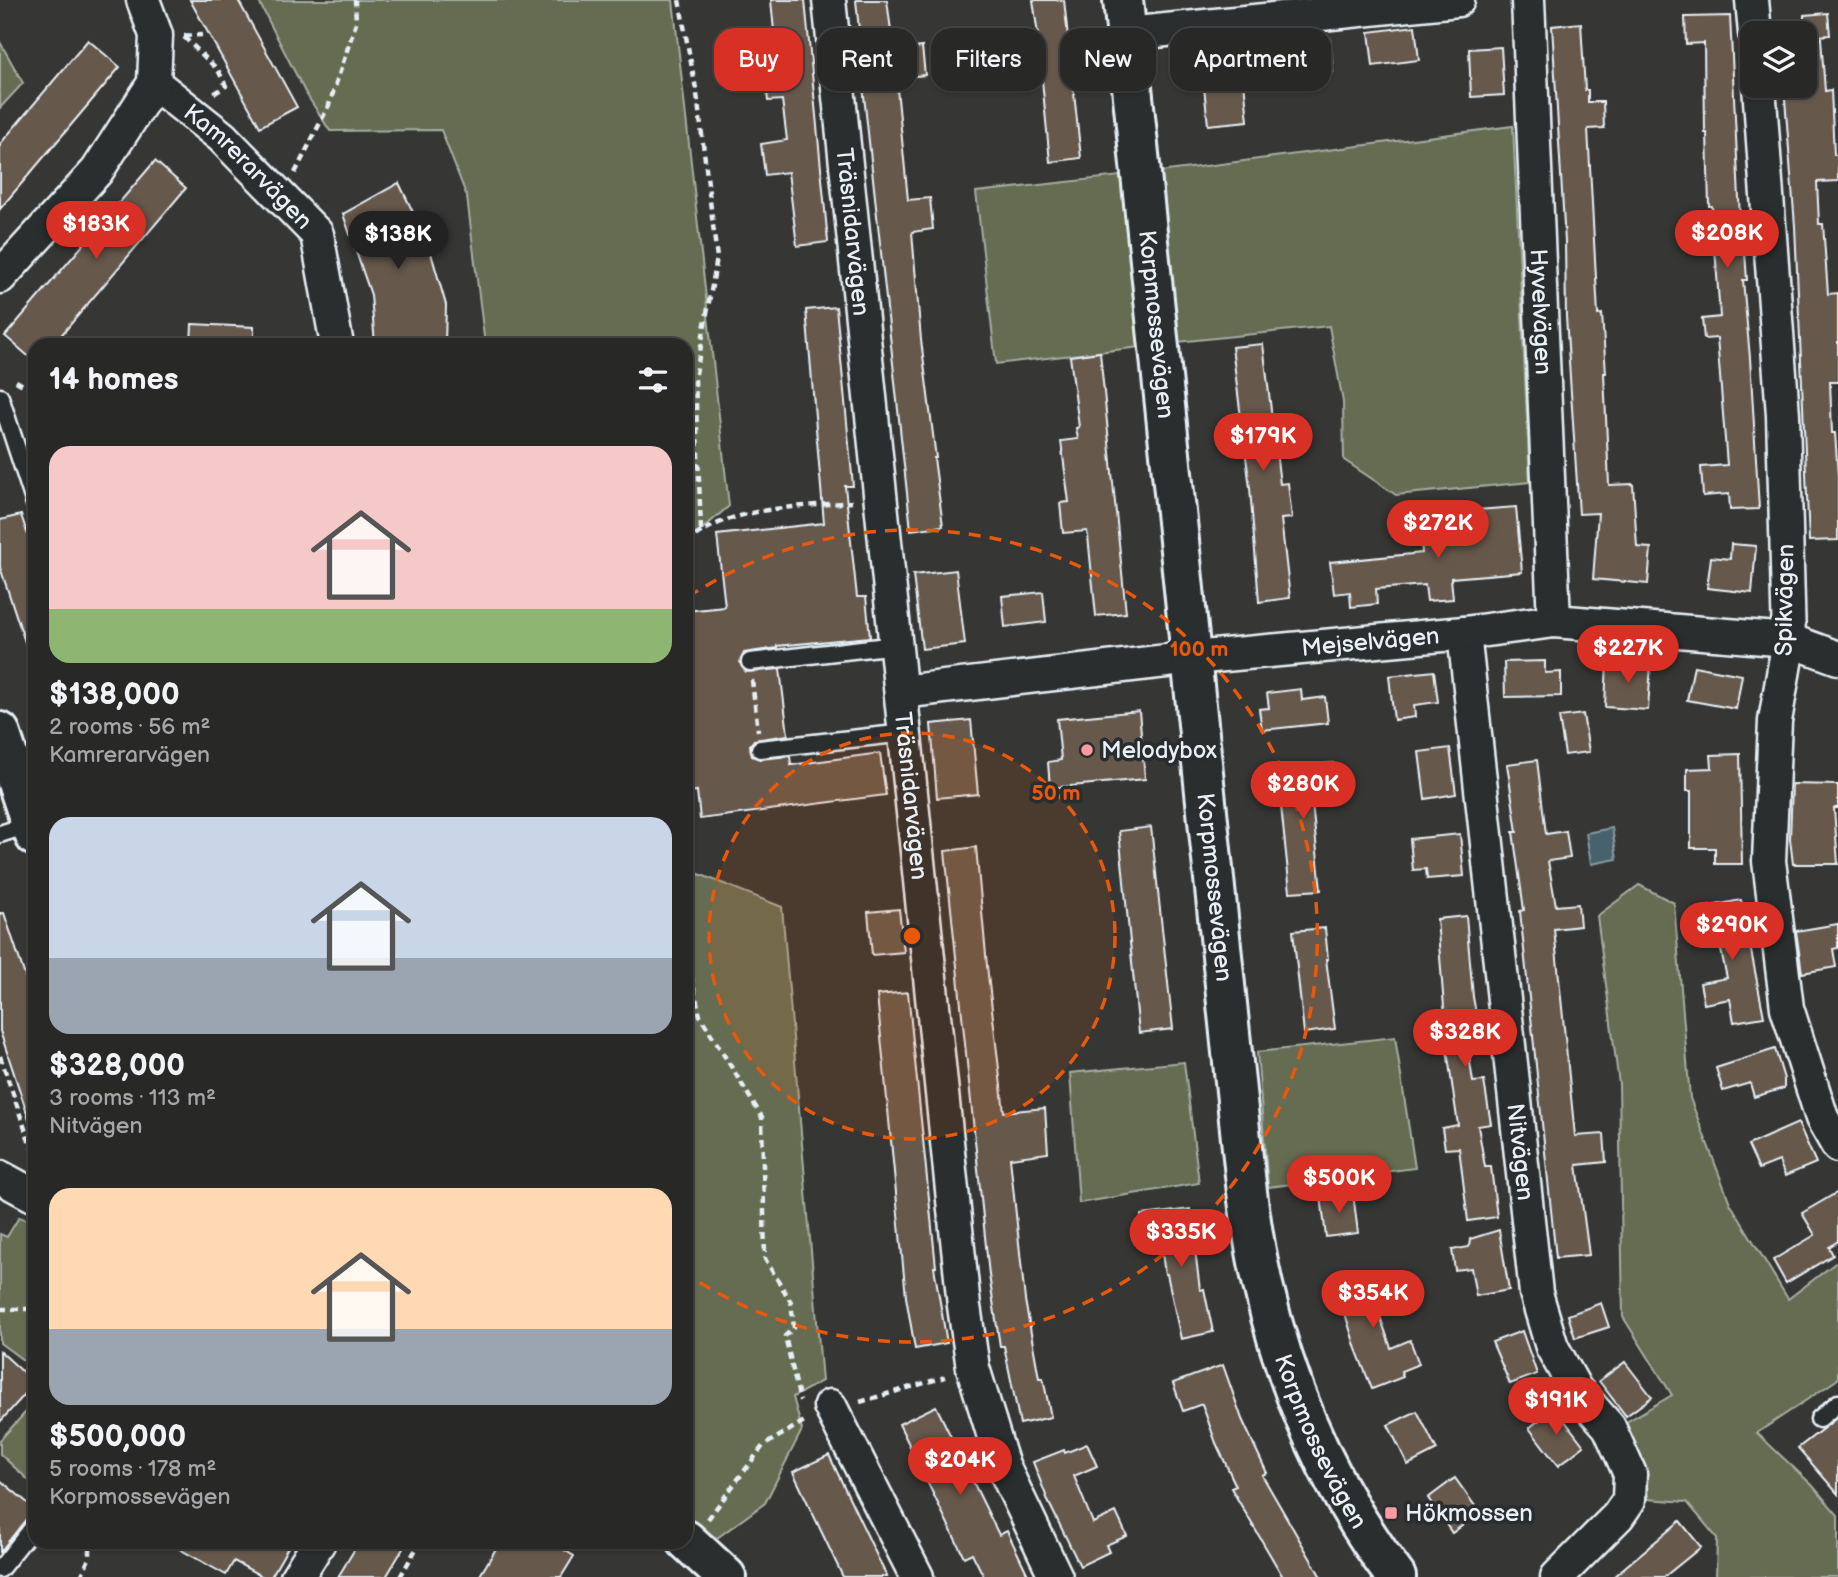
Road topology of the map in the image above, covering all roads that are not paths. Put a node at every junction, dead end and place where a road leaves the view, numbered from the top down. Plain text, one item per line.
1 (144, 0) edge
2 (829, 0) edge
3 (1458, 0) edge
4 (1528, 0) edge
5 (1752, 0) edge
6 (1125, 17) edge
7 (1754, 21) edge
8 (153, 83) junction
9 (1760, 98) edge
10 (0, 277) edge
11 (336, 338) edge
12 (0, 397) edge
13 (28, 483) edge
14 (1554, 621) junction
15 (1464, 633) junction
16 (1789, 640) junction
17 (896, 645) junction
18 (1838, 657) edge
19 (1192, 658) junction
20 (750, 662) road end
21 (901, 692) junction
22 (0, 732) edge
23 (905, 733) junction
24 (760, 749) road end
25 (25, 817) edge
26 (1838, 1146) edge
27 (0, 1177) edge
28 (28, 1192) edge
29 (1838, 1403) edge
30 (817, 1413) road end
31 (1819, 1419) dead end
32 (28, 1534) edge
33 (693, 1546) edge
34 (315, 1549) edge
35 (0, 1569) edge
36 (297, 1577) edge
37 (726, 1577) edge
38 (918, 1577) edge
39 (1056, 1577) edge
40 (1396, 1577) edge
41 (1557, 1577) edge

1 - 8 street
2 - 17 street, Träsnidarvägen
3 - 6 street
4 - 14 street, Hyvelvägen
5 - 7 street
6 - 19 street, Korpmossevägen
8 - 10 street
8 - 11 street, Kamrerarvägen
9 - 16 street, Spikvägen
12 - 13 lane
14 - 15 street, Mejselvägen
14 - 16 street, Mejselvägen
15 - 19 street, Mejselvägen
15 - 41 street, Nitvägen
16 - 18 street, Mejselvägen
16 - 26 street, Spikvägen
17 - 20 lane
17 - 21 street, Träsnidarvägen
19 - 21 street, Mejselvägen
19 - 40 street, Korpmossevägen
21 - 23 street, Träsnidarvägen
22 - 25 street
23 - 24 lane
23 - 39 street, Träsnidarvägen
27 - 28 street
29 - 31 lane
30 - 38 street
32 - 35 lane
33 - 37 street
34 - 36 street

